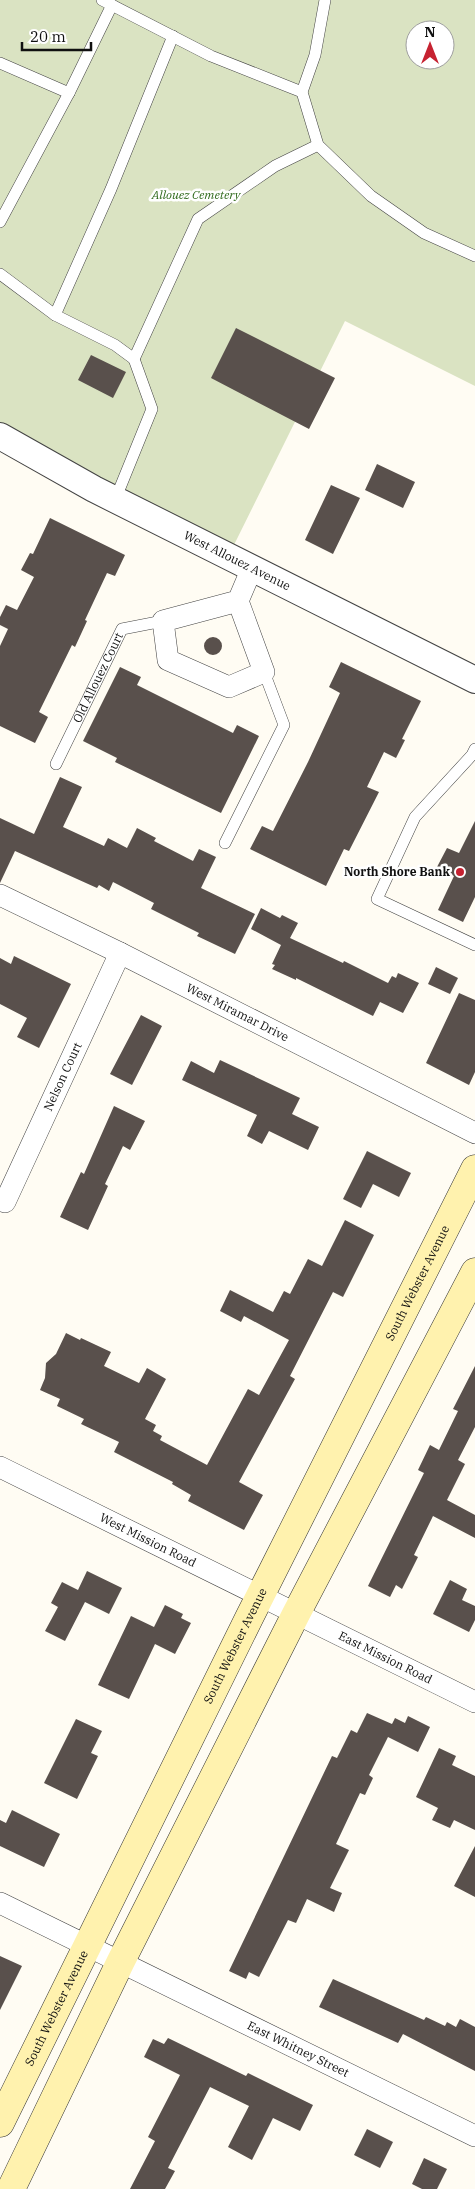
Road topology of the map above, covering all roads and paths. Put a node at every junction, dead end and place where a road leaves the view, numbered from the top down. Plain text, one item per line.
1 (325, 0) edge
2 (107, 3) edge
3 (173, 36) junction
4 (0, 63) edge
5 (302, 92) junction
6 (69, 93) junction
7 (318, 145) junction
8 (0, 222) edge
9 (475, 256) edge
10 (0, 274) edge
11 (55, 315) junction
12 (134, 360) junction
13 (0, 436) edge
14 (116, 500) junction
15 (252, 568) junction
16 (238, 601) junction
17 (163, 621) junction
18 (264, 672) junction
19 (475, 680) edge
20 (475, 749) edge
21 (56, 764) dead end
22 (225, 843) dead end
23 (0, 894) edge
24 (475, 946) edge
25 (120, 953) junction
26 (475, 1133) edge
27 (475, 1169) edge
28 (5, 1202) dead end
29 (475, 1272) edge
30 (0, 1467) edge
31 (261, 1596) junction
32 (296, 1614) junction
33 (475, 1702) edge
34 (0, 1903) edge
35 (86, 1946) junction
36 (120, 1963) junction
37 (0, 2123) edge
38 (475, 2136) edge
39 (11, 2189) edge

1 - 5 lane
2 - 3 lane
2 - 6 lane
3 - 5 lane
3 - 11 lane
4 - 6 lane
5 - 7 lane
6 - 8 lane
7 - 9 lane
7 - 12 lane
10 - 11 lane
11 - 12 lane
12 - 14 lane
13 - 14 street, West Allouez Avenue
14 - 15 street, West Allouez Avenue
15 - 16 street
15 - 19 street, West Allouez Avenue
16 - 17 street, Old Allouez Court
16 - 18 street
17 - 18 street
17 - 21 lane, Old Allouez Court
18 - 22 lane
20 - 24 lane
23 - 25 street, West Miramar Drive
25 - 26 street, West Miramar Drive
25 - 28 street, Nelson Court
27 - 31 main road, South Webster Avenue
29 - 32 main road
30 - 31 street, West Mission Road
31 - 32 street, West Mission Road
31 - 35 main road, South Webster Avenue
32 - 33 street, East Mission Road
32 - 36 main road
34 - 35 street, East Whitney Street
35 - 36 street, East Whitney Street
35 - 37 main road, South Webster Avenue
36 - 38 street, East Whitney Street
36 - 39 main road

